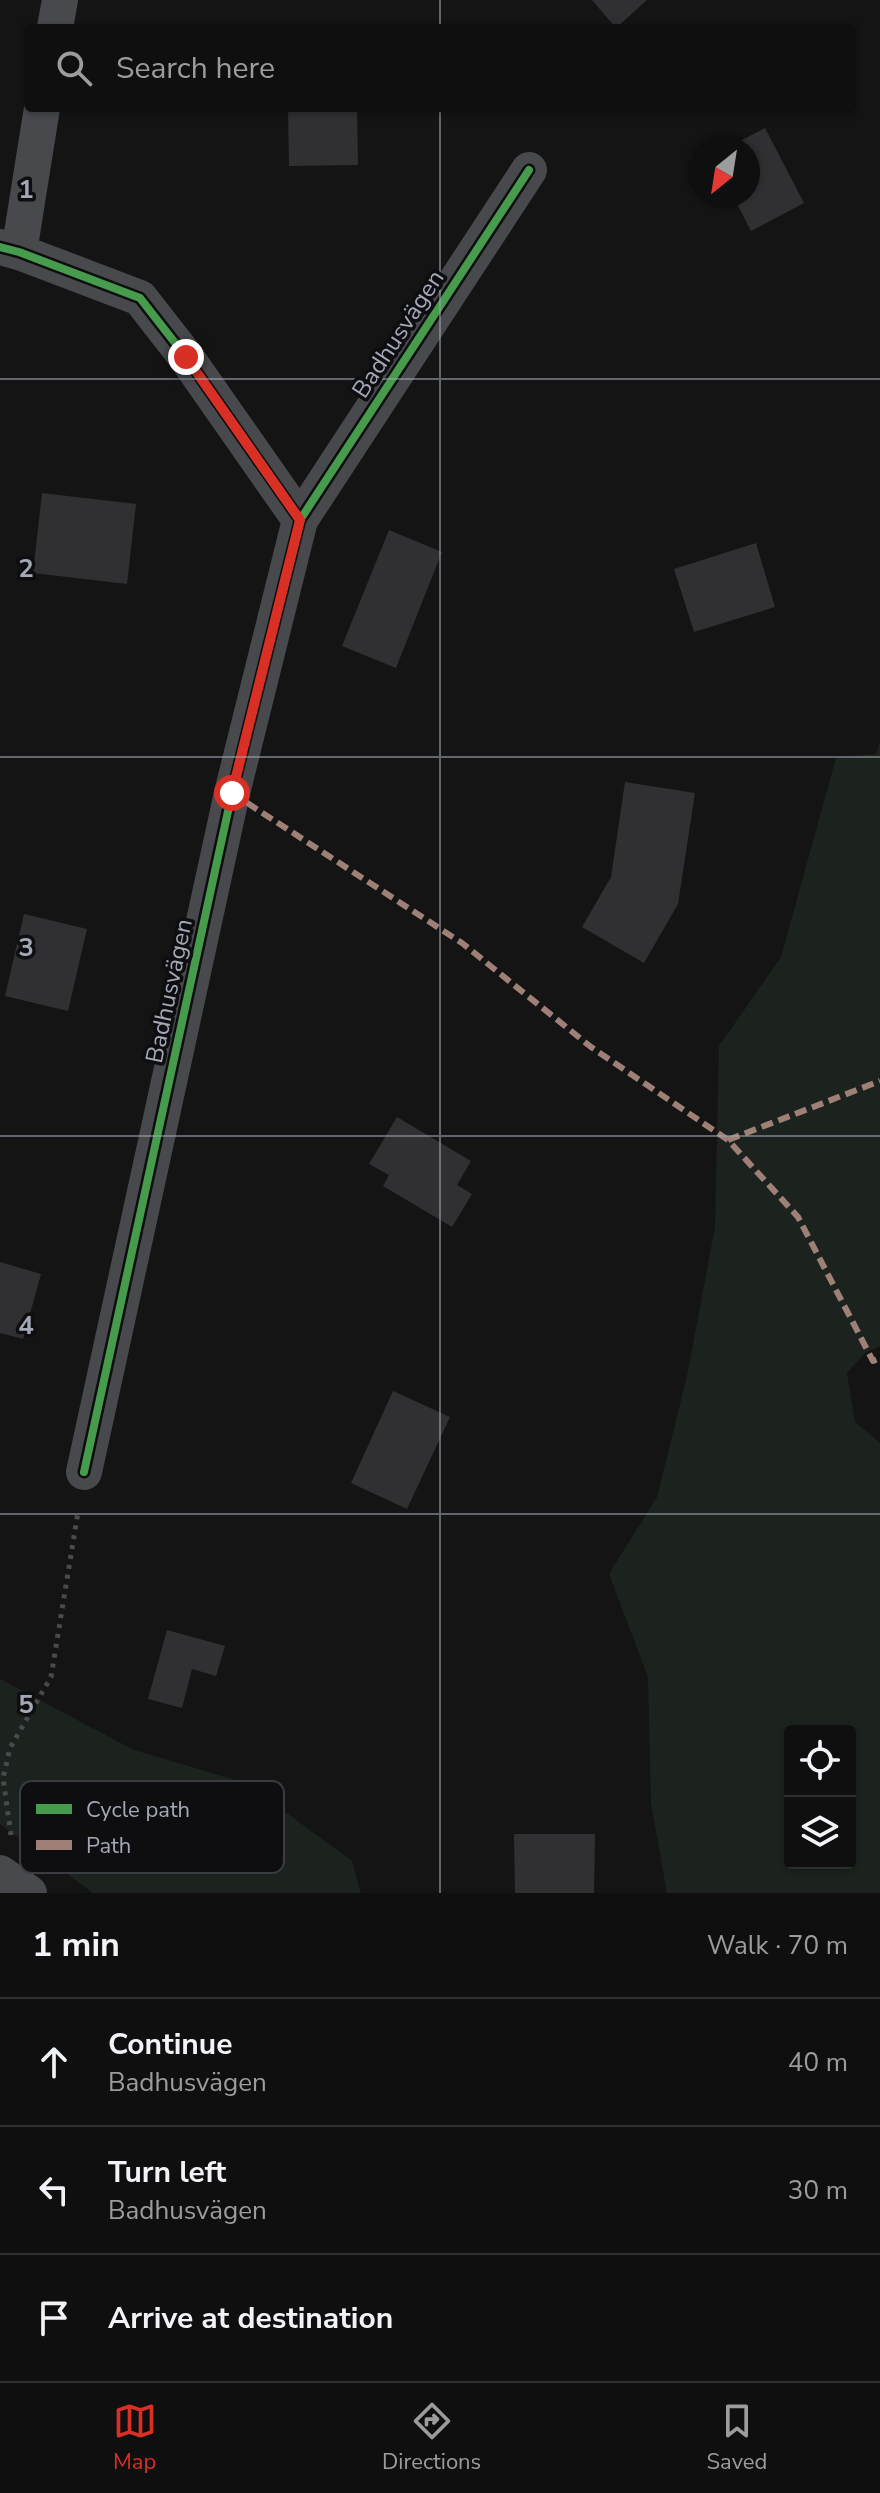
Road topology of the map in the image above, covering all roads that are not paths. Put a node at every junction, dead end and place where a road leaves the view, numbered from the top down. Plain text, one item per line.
1 (60, 0) edge
2 (56, 24) edge
3 (41, 112) edge
4 (529, 170) dead end
5 (9, 250) edge
6 (300, 520) junction
7 (84, 1472) road end

1 - 2 street
3 - 5 street
4 - 6 street, Badhusvägen
5 - 6 street
6 - 7 street, Badhusvägen

